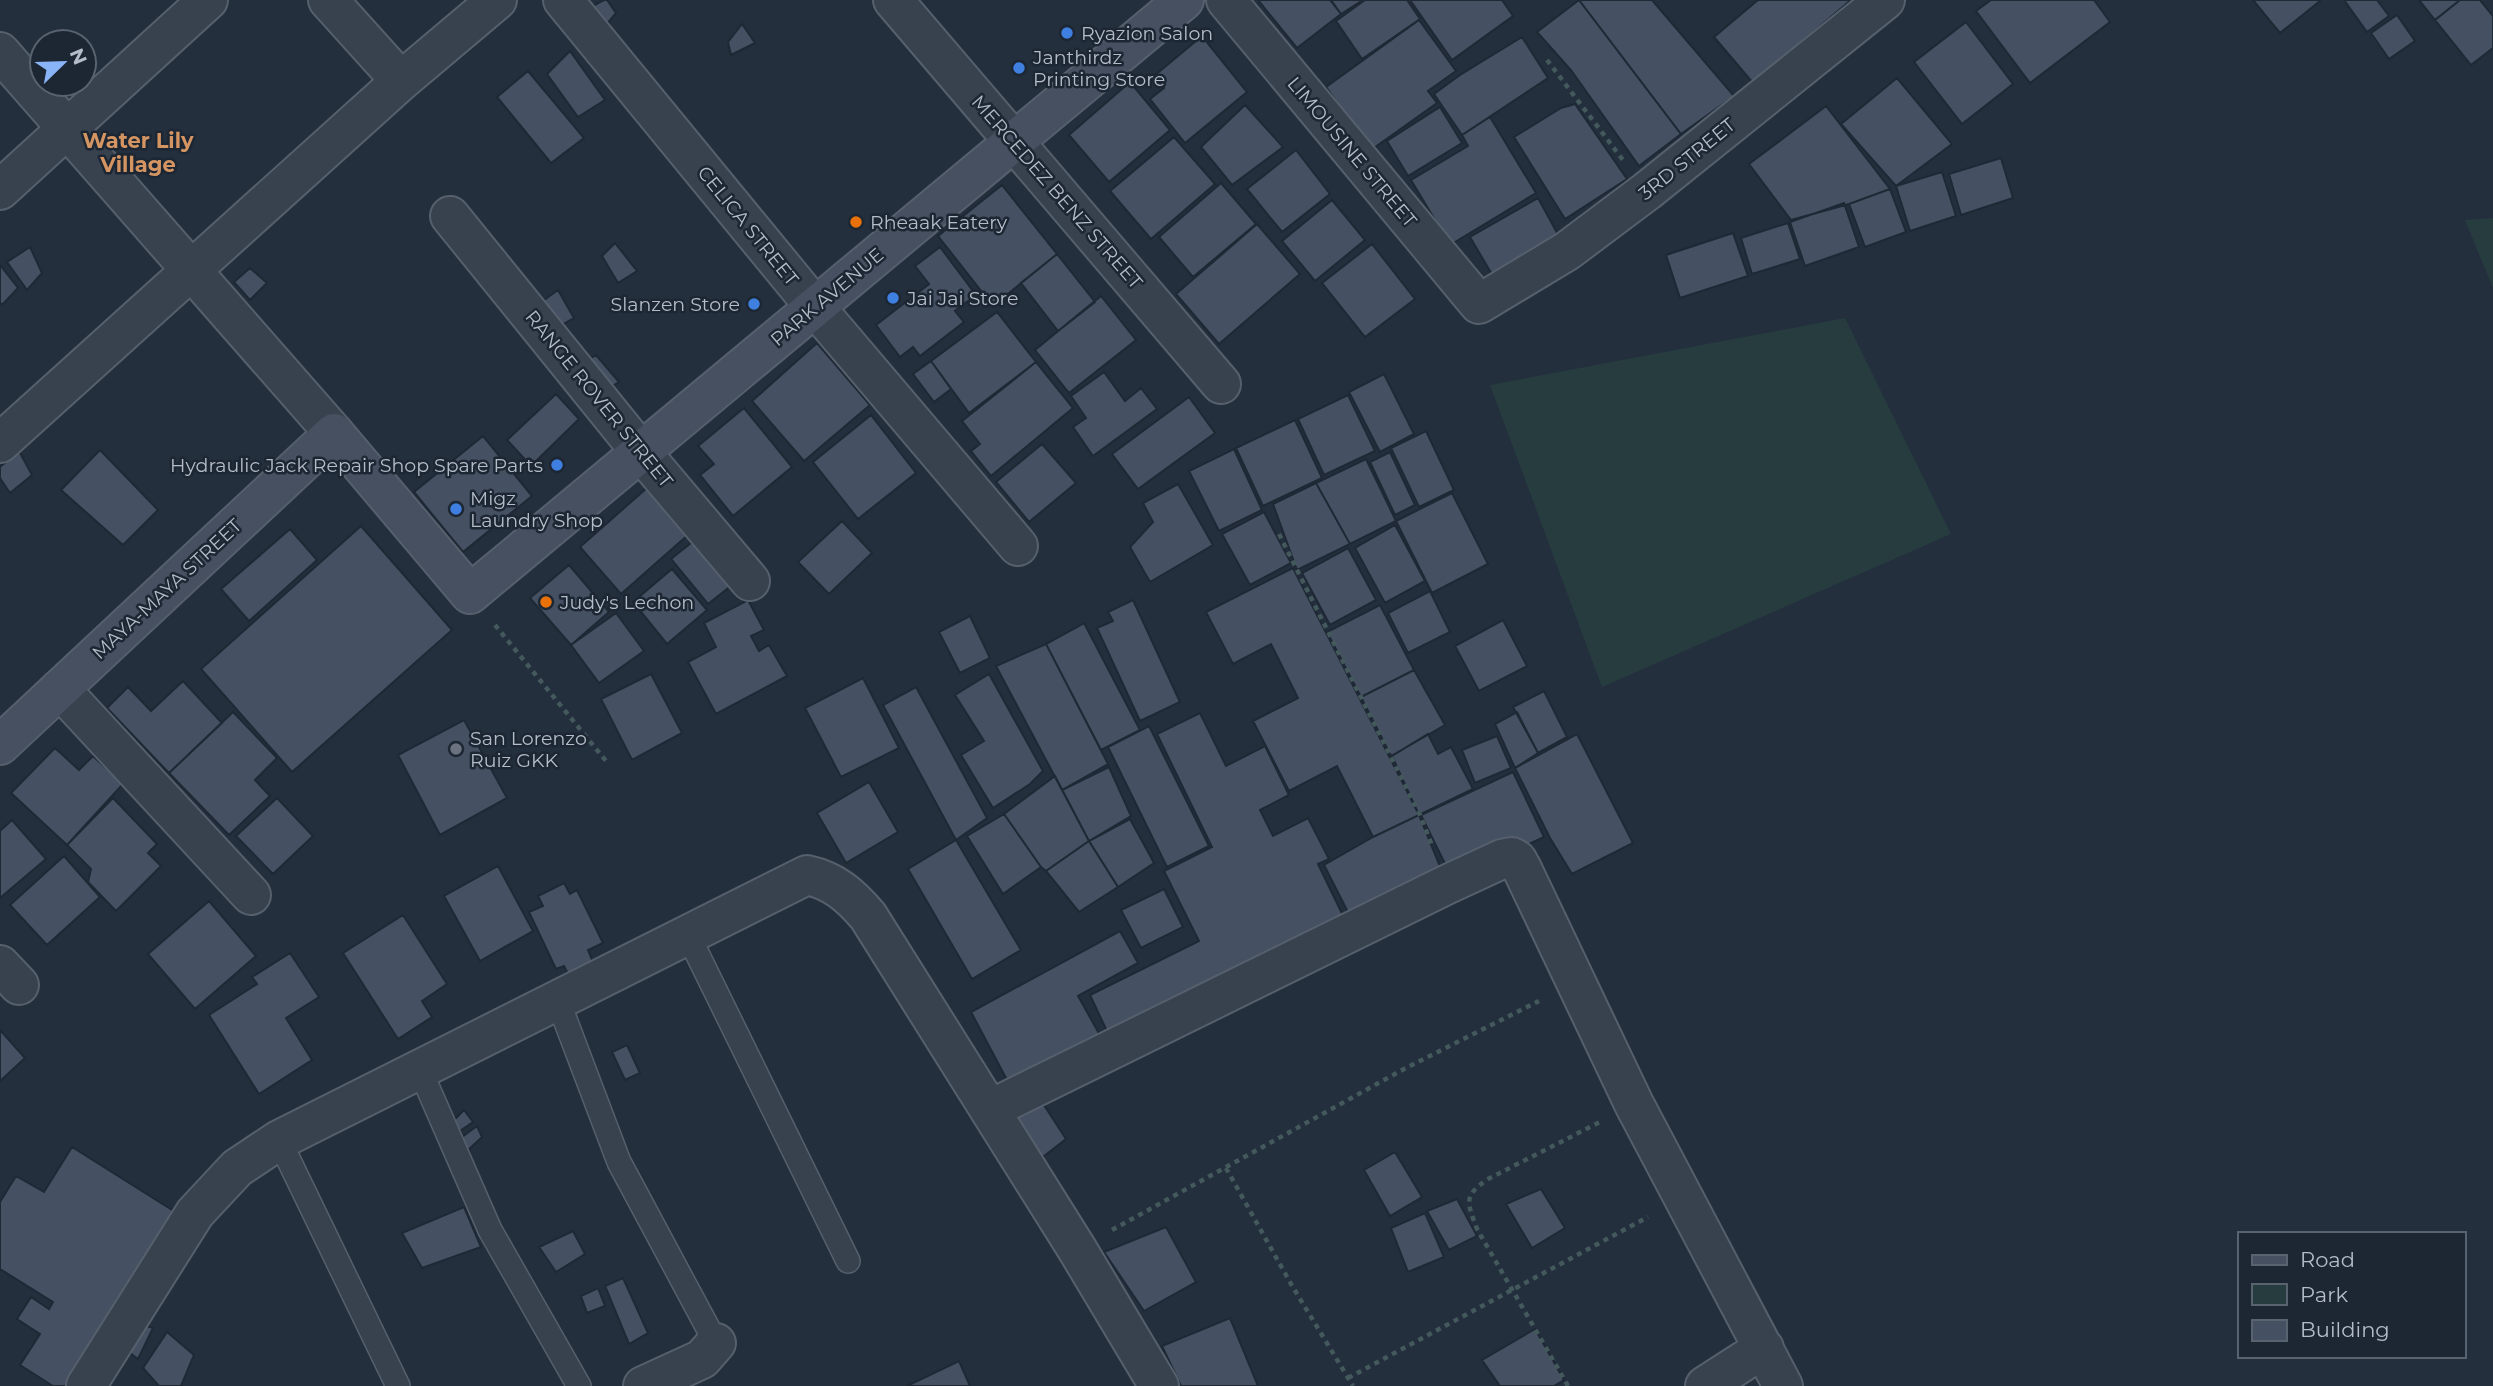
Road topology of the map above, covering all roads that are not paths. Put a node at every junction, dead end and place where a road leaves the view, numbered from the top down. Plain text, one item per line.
1 (208, 0) edge
2 (328, 0) edge
3 (497, 0) edge
4 (563, 0) edge
5 (893, 0) edge
6 (1184, 0) edge
7 (1226, 0) edge
8 (1885, 0) edge
9 (0, 52) edge
10 (401, 81) junction
11 (68, 128) junction
12 (1014, 141) junction
13 (0, 190) edge
14 (450, 216) dead end
15 (192, 270) junction
16 (1479, 304) joint
17 (815, 307) junction
18 (1222, 384) dead end
19 (334, 433) junction
20 (0, 443) edge
21 (641, 452) junction
22 (1017, 546) dead end
23 (750, 581) dead end
24 (60, 689) junction
25 (0, 745) edge
26 (251, 895) dead end
27 (688, 935) junction
28 (558, 1001) junction
29 (420, 1070) junction
30 (991, 1109) junction
31 (279, 1140) junction
32 (848, 1261) dead end
33 (716, 1343) joint
34 (1764, 1348) junction
35 (86, 1386) edge
36 (398, 1386) edge
37 (579, 1386) edge
38 (643, 1386) edge
39 (1159, 1386) edge
40 (1704, 1386) edge
41 (1783, 1386) edge

1 - 11 street
2 - 10 street
3 - 10 street
4 - 17 street, CELICA STREET
5 - 12 street, MERCEDEZ BENZ STREET
6 - 12 street, PARK AVENUE
7 - 16 street, LIMOUSINE STREET
8 - 16 street, 3RD STREET
9 - 11 street
10 - 15 street
11 - 13 street
11 - 15 street
12 - 17 street, PARK AVENUE
12 - 18 street, MERCEDEZ BENZ STREET
14 - 21 street, RANGE ROVER STREET
15 - 19 street
15 - 20 street
17 - 21 street, PARK AVENUE
17 - 22 street, CELICA STREET
19 - 21 street, PARK AVENUE
19 - 24 street, MAYA-MAYA STREET
21 - 23 street, RANGE ROVER STREET
24 - 25 street, MAYA-MAYA STREET
24 - 26 street
27 - 28 street
27 - 30 street
27 - 32 lane
28 - 29 street
28 - 33 lane
29 - 31 street
29 - 37 lane
30 - 34 street
30 - 39 street
31 - 35 street
31 - 36 lane
33 - 38 street
34 - 40 street
34 - 41 street

